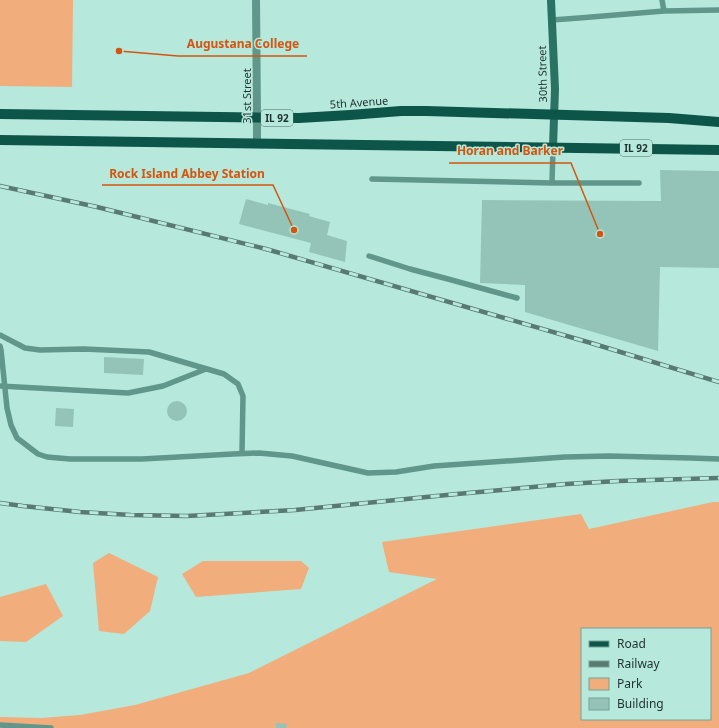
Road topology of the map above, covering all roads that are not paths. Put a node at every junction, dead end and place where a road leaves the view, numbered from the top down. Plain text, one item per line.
1 (256, 0) edge
2 (551, 0) edge
3 (662, 0) edge
4 (719, 10) edge
5 (664, 11) junction
6 (552, 20) junction
7 (0, 114) edge
8 (554, 116) junction
9 (257, 117) junction
10 (719, 122) edge
11 (0, 140) edge
12 (257, 144) junction
13 (553, 147) junction
14 (719, 150) edge
15 (372, 179) dead end
16 (552, 183) junction
17 (639, 183) dead end
18 (369, 256) dead end
19 (517, 298) dead end
20 (0, 335) edge
21 (0, 346) edge
22 (206, 369) junction
23 (2, 387) edge
24 (242, 453) junction
25 (719, 459) edge
26 (0, 725) edge
27 (51, 728) edge

1 - 9 street, 31st Street
2 - 6 street, 30th Street
3 - 5 lane
4 - 5 lane
5 - 6 lane
6 - 8 street, 30th Street
7 - 9 main road, 5th Avenue / IL 92
8 - 9 main road, 5th Avenue / IL 92
8 - 10 main road, 5th Avenue / IL 92
8 - 13 street, 30th Street
9 - 12 street, 31st Street
11 - 12 main road, IL 92
12 - 13 main road, IL 92
13 - 14 main road, IL 92
13 - 16 lane
15 - 16 lane
16 - 17 lane
18 - 19 lane
20 - 22 lane
21 - 23 lane
22 - 23 lane
22 - 24 lane
23 - 24 lane
24 - 25 lane
26 - 27 lane

